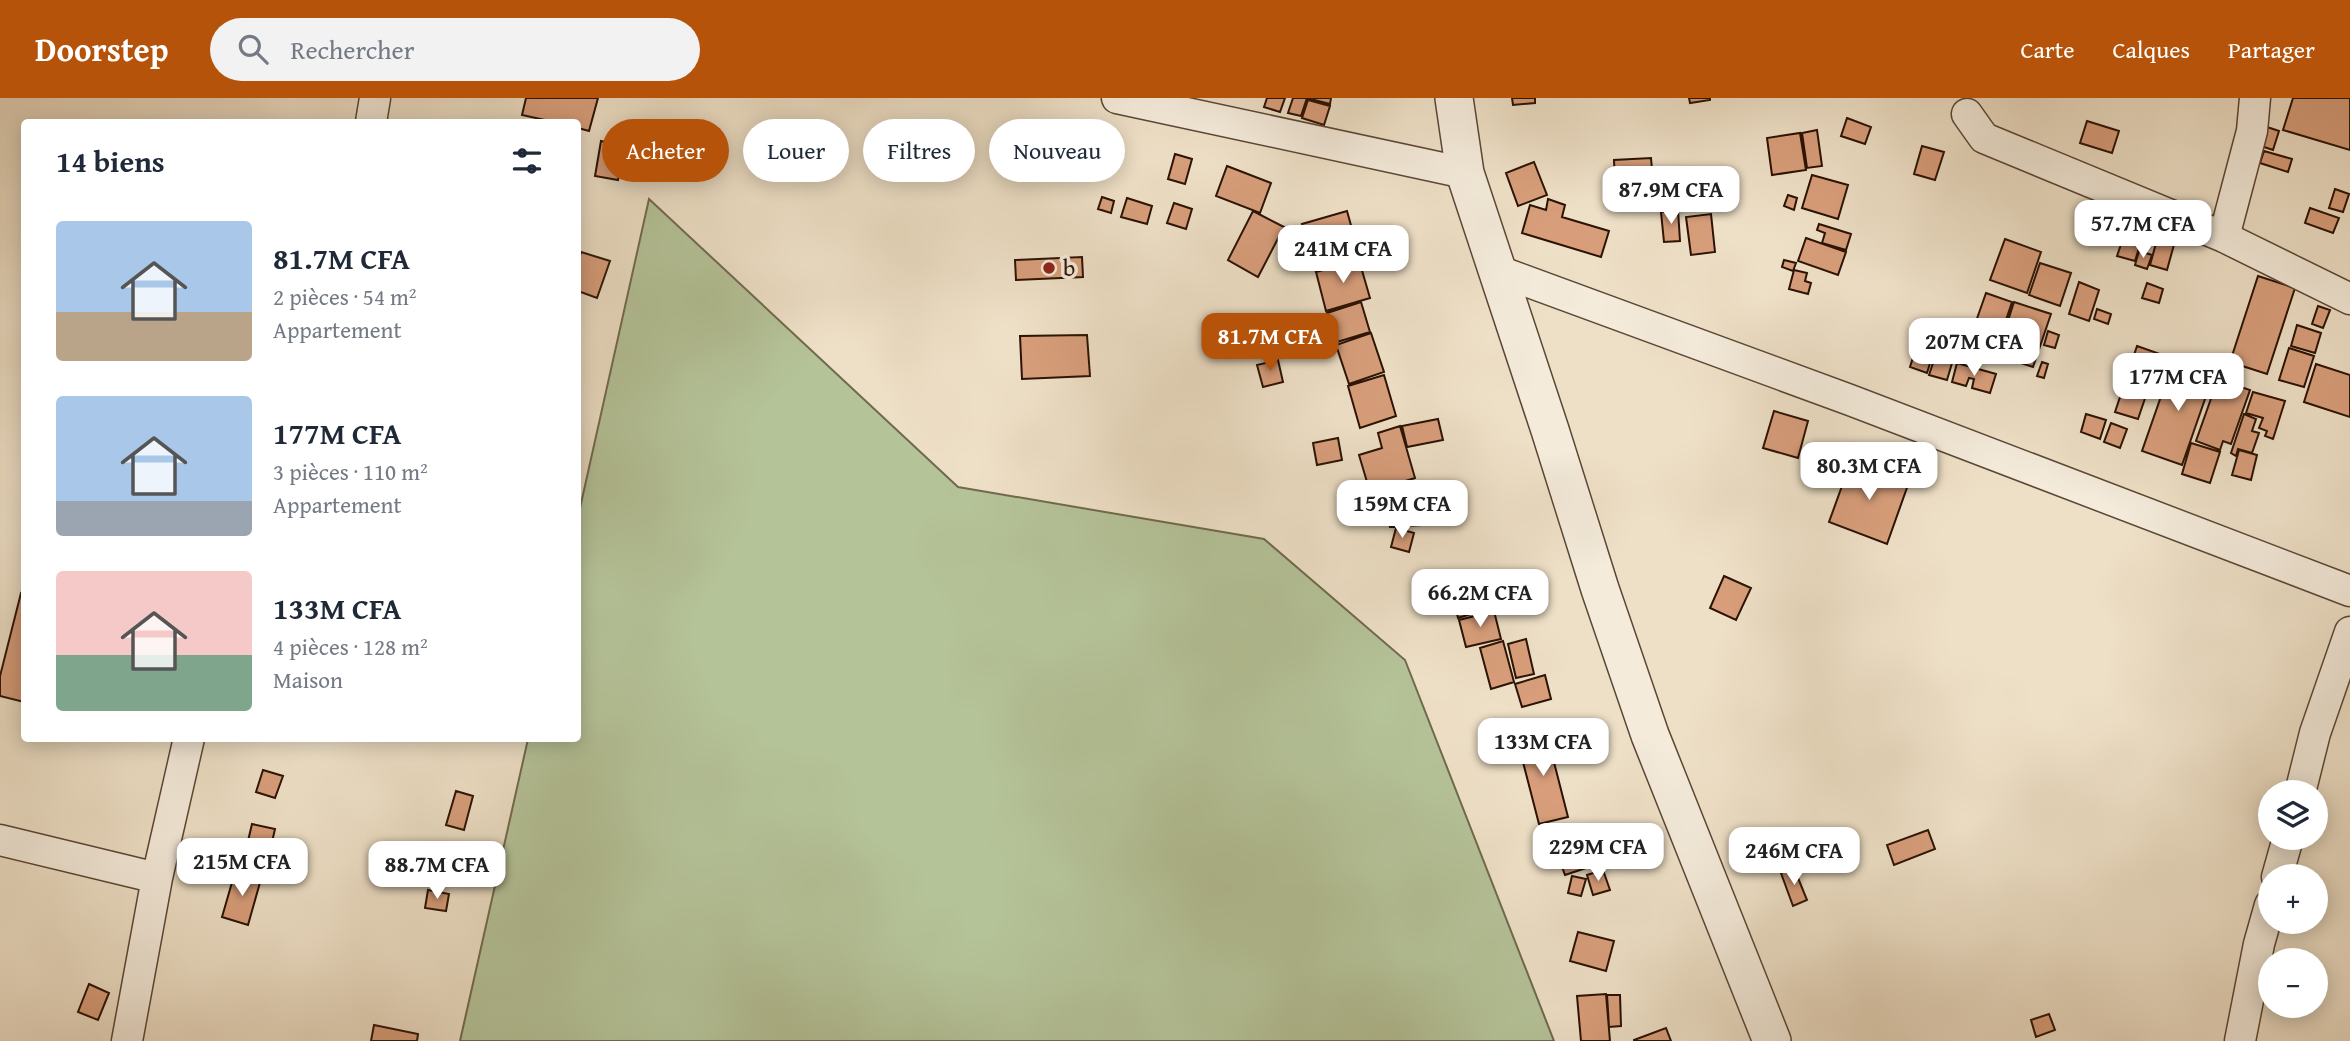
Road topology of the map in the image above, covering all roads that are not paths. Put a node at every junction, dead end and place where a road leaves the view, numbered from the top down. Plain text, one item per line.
1 (375, 98) edge
2 (1119, 98) edge
3 (1454, 98) edge
4 (2255, 98) edge
5 (1967, 114) dead end
6 (372, 119) edge
7 (1465, 173) junction
8 (2224, 237) junction
9 (1496, 270) junction
10 (2350, 299) edge
11 (2350, 591) edge
12 (2350, 632) edge
13 (188, 742) edge
14 (2303, 780) edge
15 (0, 840) edge
16 (157, 878) junction
17 (2262, 934) edge
18 (127, 1041) edge
19 (1772, 1041) edge
20 (2240, 1041) edge

1 - 6 street
2 - 7 street
3 - 7 street
4 - 8 street
5 - 8 street
7 - 9 street
8 - 10 street
9 - 11 street
9 - 19 street
12 - 14 street
13 - 16 street
15 - 16 street
16 - 18 street
17 - 20 street

